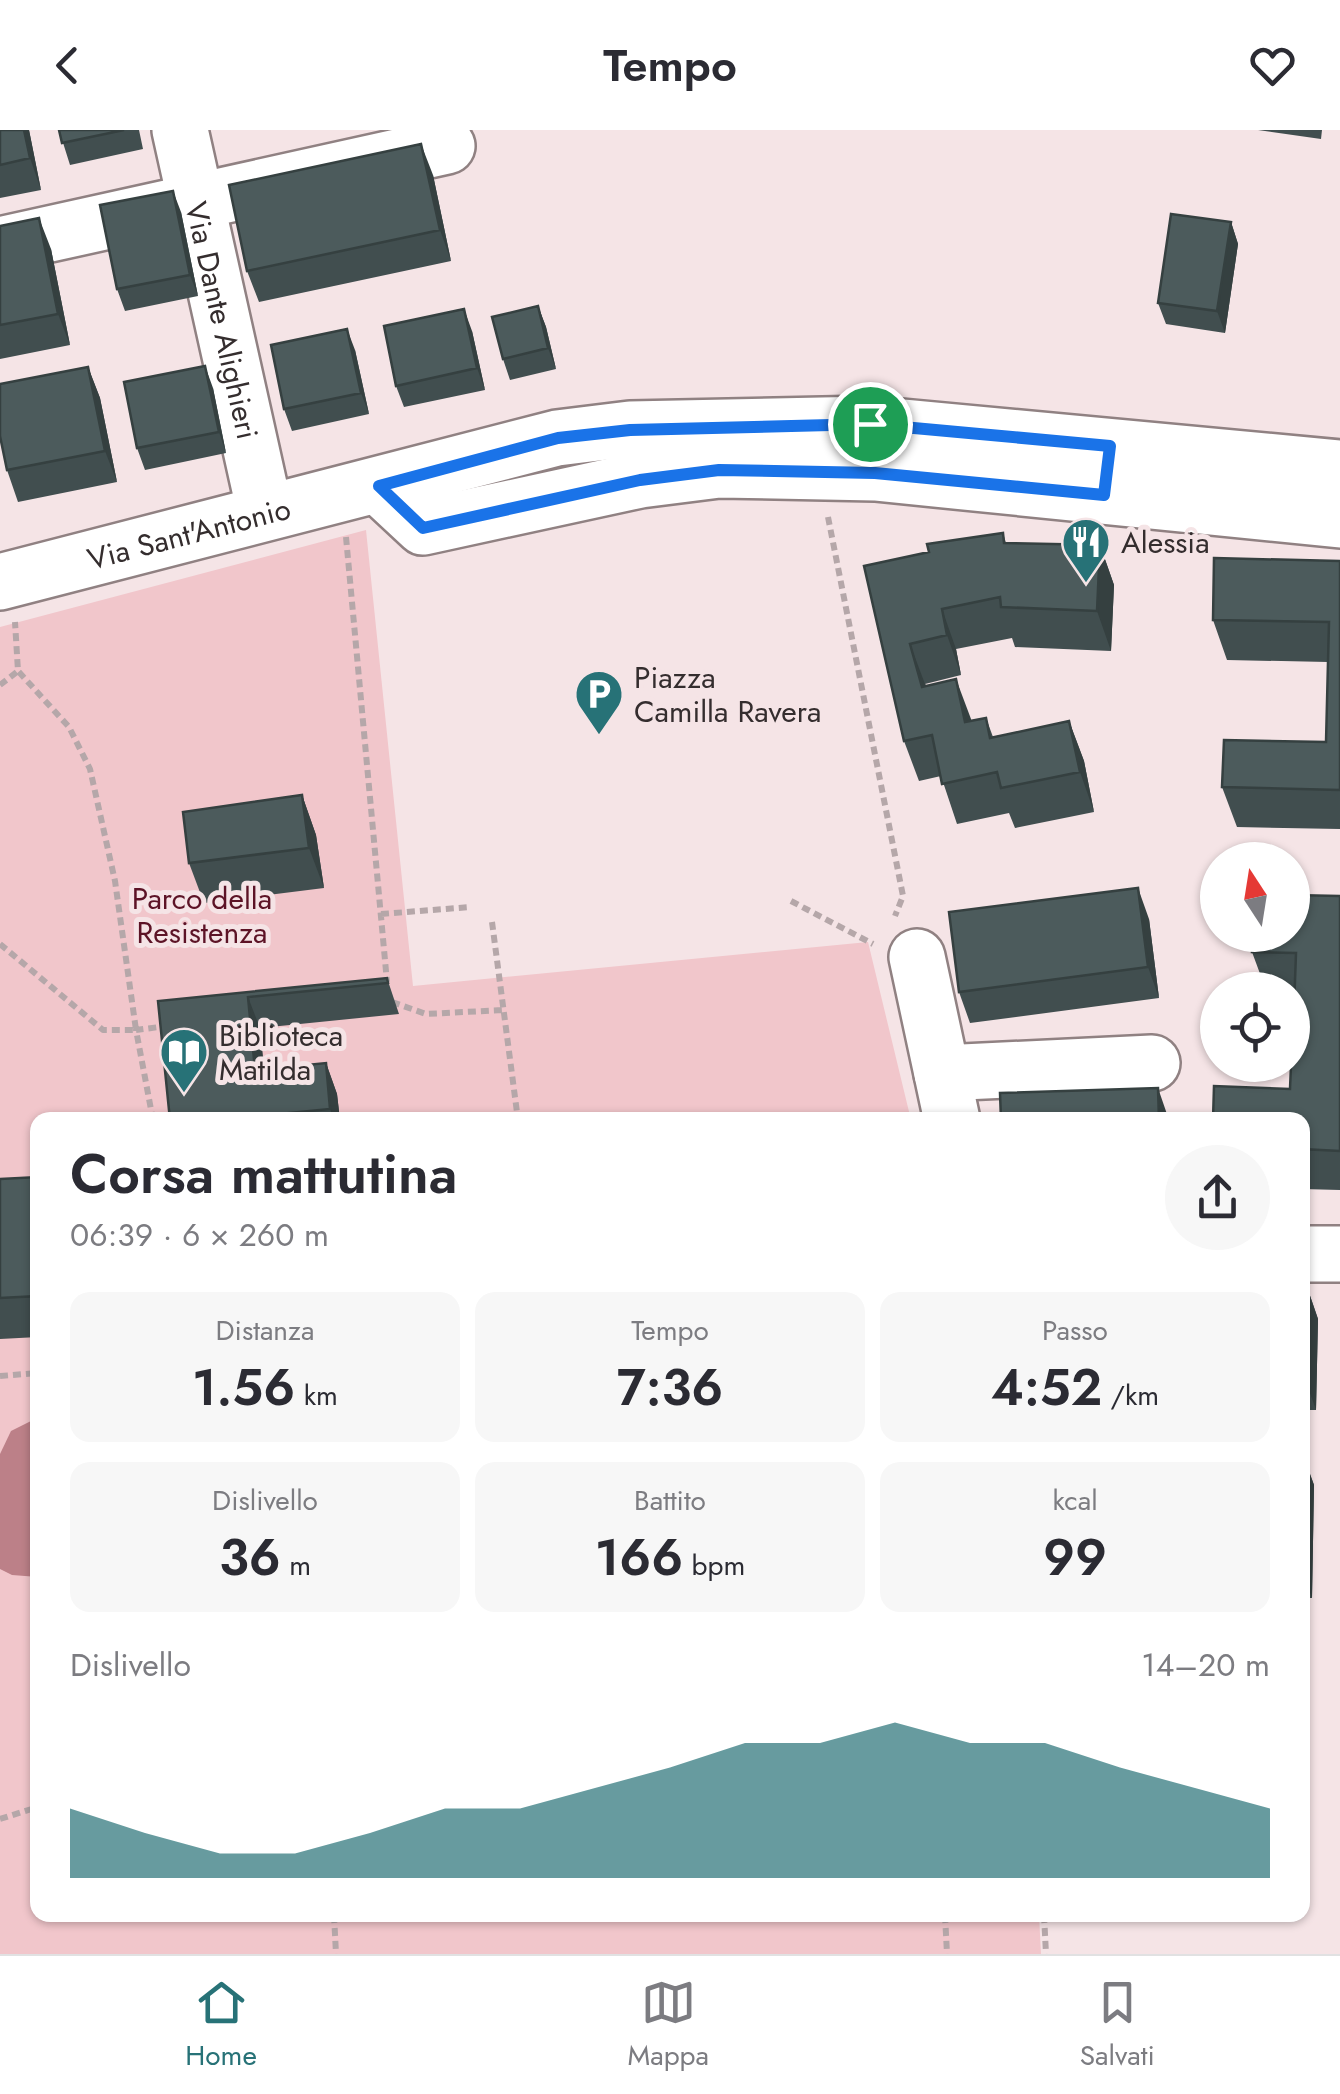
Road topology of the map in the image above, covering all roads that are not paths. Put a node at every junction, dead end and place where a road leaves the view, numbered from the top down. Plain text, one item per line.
1 (180, 130) edge
2 (447, 146) dead end
3 (197, 199) junction
4 (0, 245) edge
5 (558, 438) junction
6 (1340, 468) edge
7 (1107, 470) junction
8 (640, 480) junction
9 (362, 506) junction
10 (265, 512) junction
11 (1340, 520) edge
12 (7, 597) edge
13 (891, 943) road end
14 (1152, 1063) dead end
15 (947, 1096) edge
16 (1310, 1254) edge
17 (1340, 1254) edge

1 - 3 street, Via Dante Alighieri
2 - 3 street
3 - 4 street
3 - 10 street, Via Dante Alighieri
5 - 7 street, Via Sant'Antonio
5 - 8 street
5 - 9 street, Via Sant'Antonio
6 - 7 street, Via Sant'Antonio
7 - 8 street, Via Sant'Antonio
7 - 11 street, Via Sant'Antonio
8 - 9 street, Via Sant'Antonio
9 - 10 street, Via Sant'Antonio
10 - 12 street, Via Sant'Antonio
13 - 15 street
14 - 15 street
16 - 17 street

